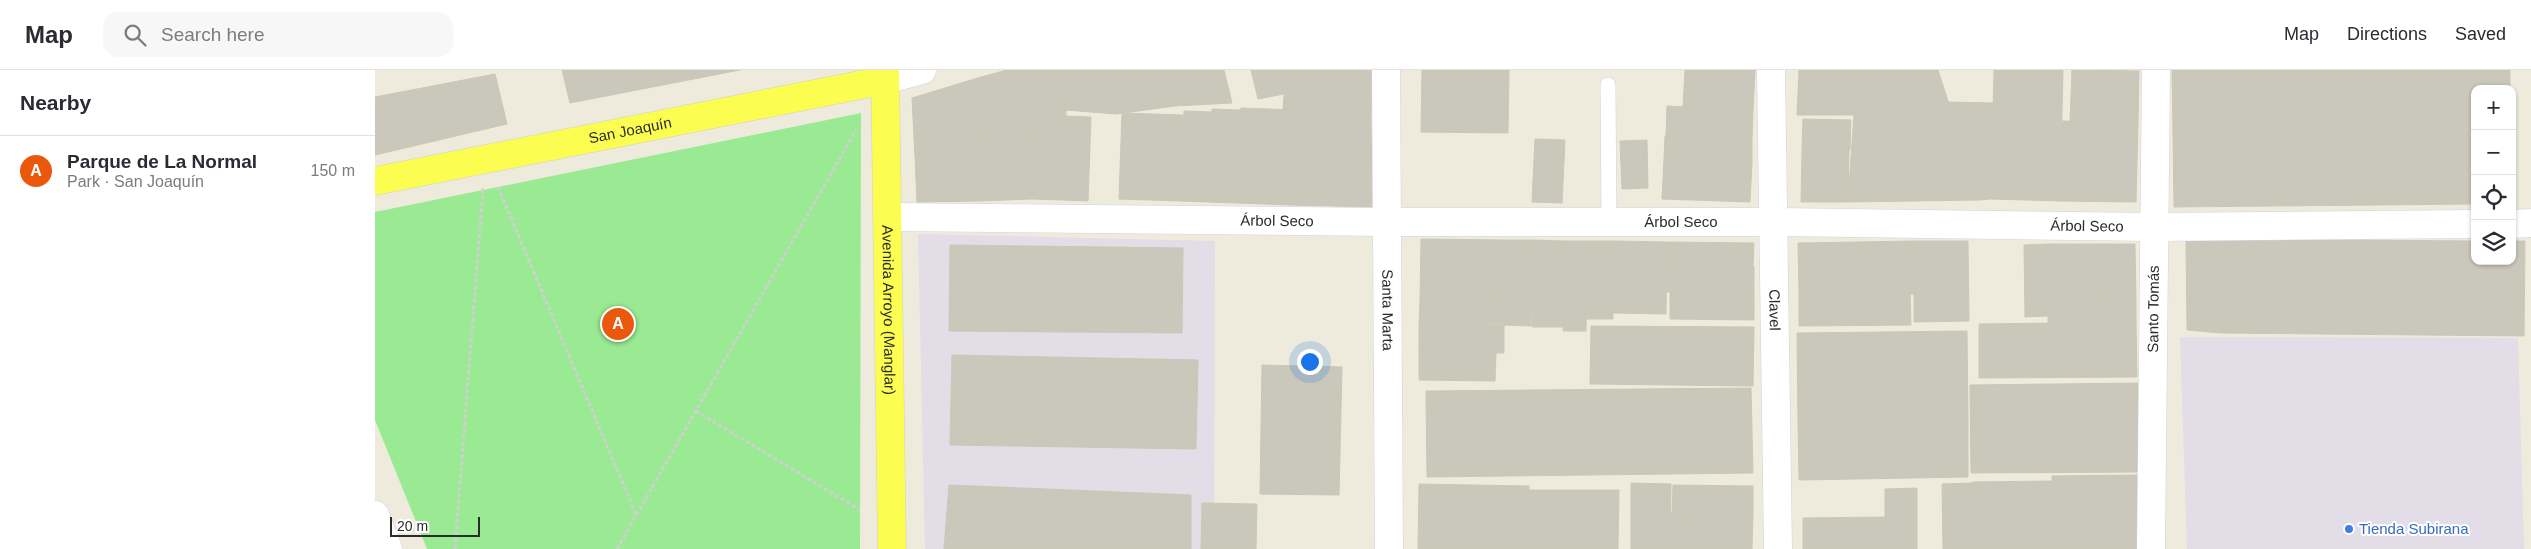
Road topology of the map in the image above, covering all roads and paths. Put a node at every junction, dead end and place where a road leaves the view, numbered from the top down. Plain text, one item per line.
1 (922, 70) edge
2 (1386, 70) edge
3 (1771, 70) edge
4 (2156, 70) edge
5 (885, 75) edge
6 (1607, 85) dead end
7 (861, 122) dead end
8 (486, 158) junction
9 (375, 181) edge
10 (889, 216) junction
11 (1387, 222) junction
12 (1609, 222) junction
13 (1773, 222) junction
14 (2531, 223) edge
15 (2471, 224) edge
16 (2516, 224) edge
17 (2155, 227) junction
18 (695, 411) junction
19 (860, 510) dead end
20 (636, 515) junction
21 (375, 516) edge
22 (388, 549) edge
23 (455, 549) edge
24 (617, 549) edge
25 (892, 549) edge
26 (1389, 549) edge
27 (1779, 549) edge
28 (2151, 549) edge

1 - 5 street
2 - 11 street, Santa Marta
3 - 13 street, Clavel
4 - 17 street, Santo Tomás
5 - 8 main road, San Joaquín
5 - 10 main road, Avenida Arroyo (Manglar)
6 - 12 lane
7 - 18 path
8 - 9 main road, San Joaquín
8 - 20 path
8 - 23 path
10 - 11 street, Árbol Seco
10 - 25 main road, Avenida Arroyo (Manglar)
11 - 12 street, Árbol Seco
11 - 26 street, Santa Marta
12 - 13 street, Árbol Seco
13 - 17 street, Árbol Seco
13 - 27 street, Clavel
14 - 16 street
15 - 17 street, Árbol Seco
17 - 28 street, Santo Tomás
18 - 19 path
18 - 20 path
20 - 24 path
21 - 22 street

